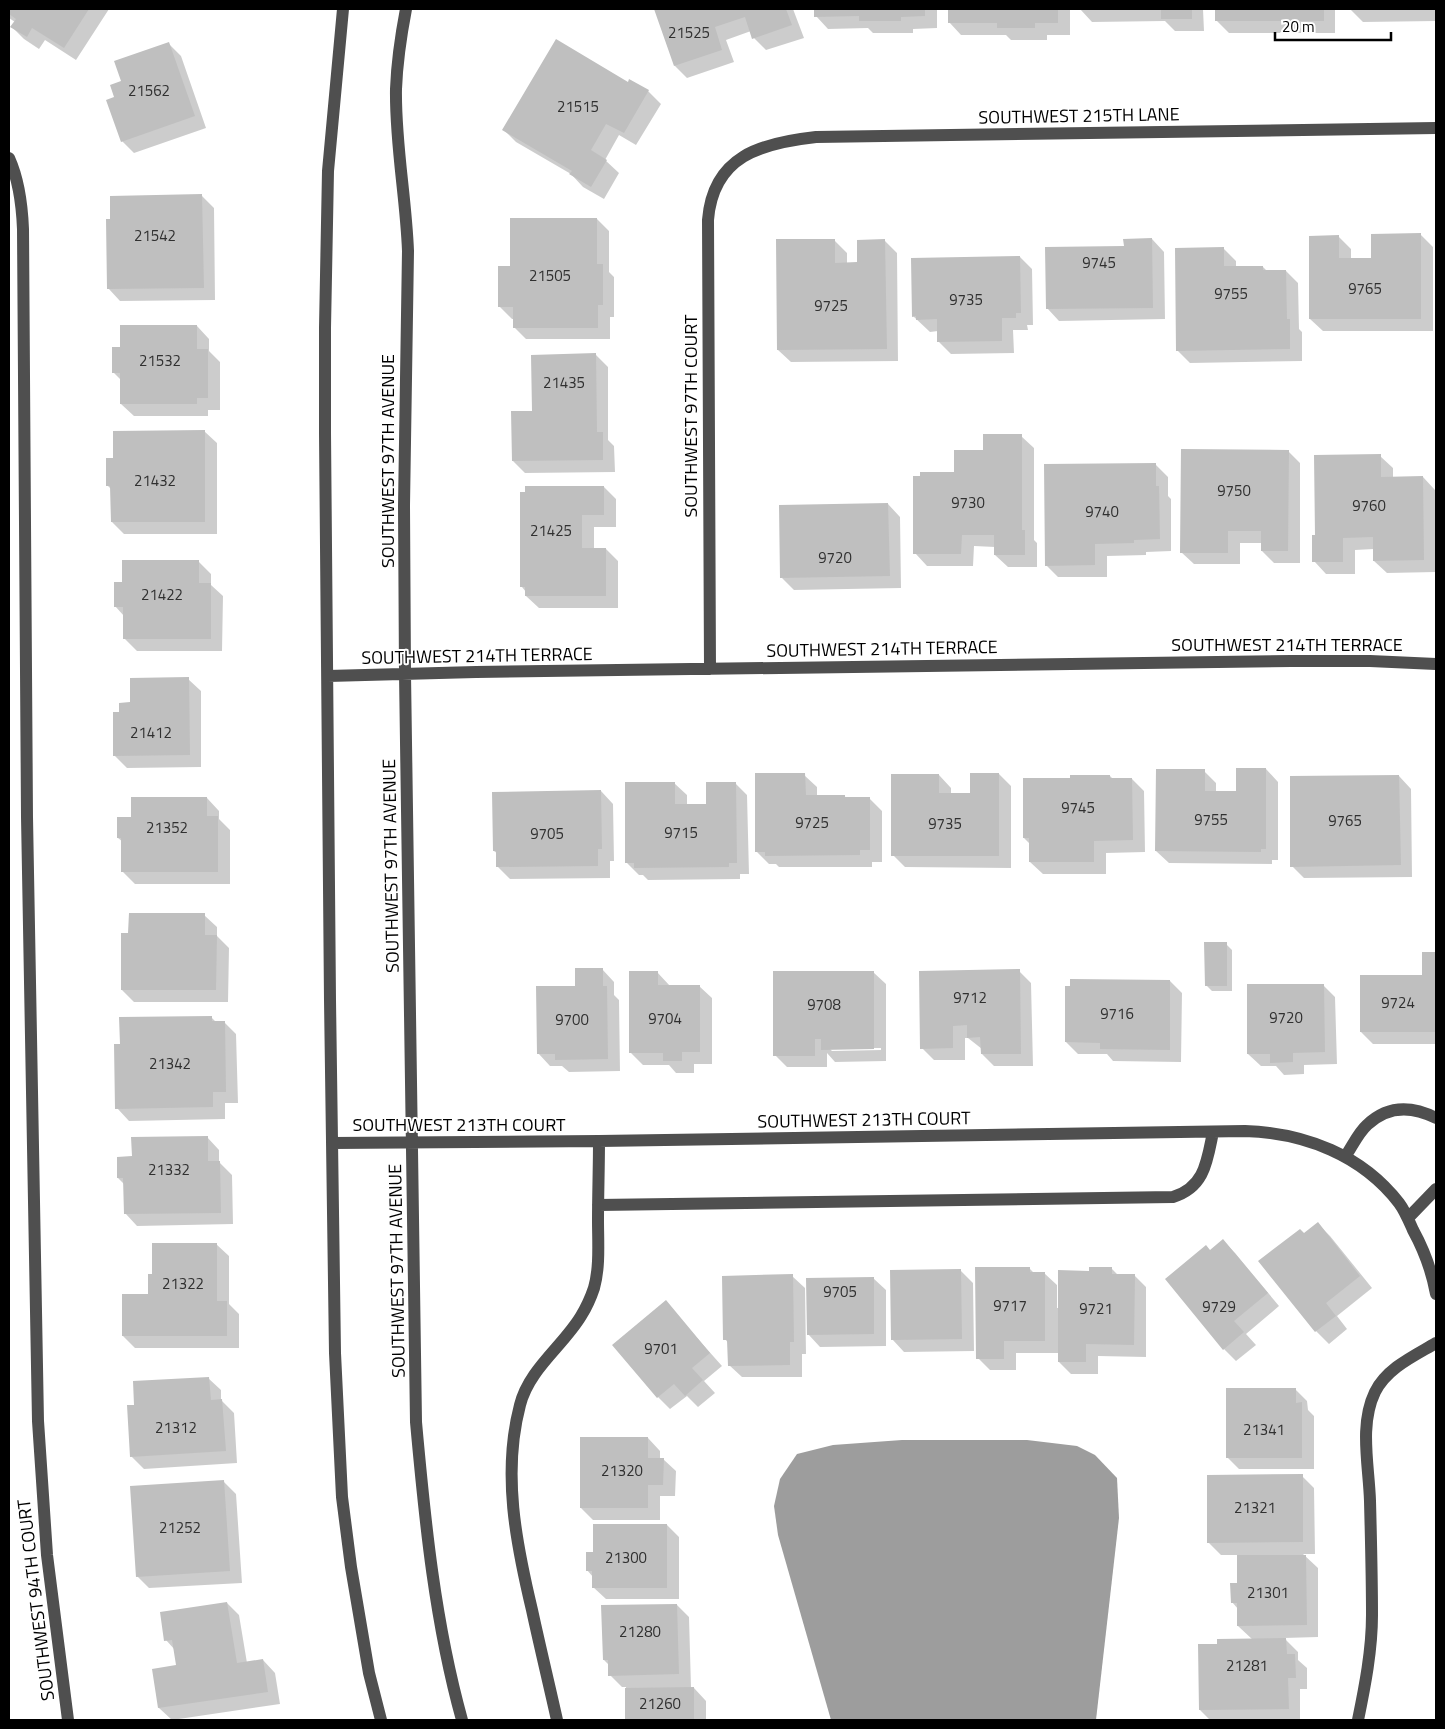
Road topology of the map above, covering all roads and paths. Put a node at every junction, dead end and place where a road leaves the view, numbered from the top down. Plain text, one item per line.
1 (343, 9) edge
2 (406, 9) edge
3 (1436, 128) edge
4 (9, 158) edge
5 (728, 167) joint
6 (1436, 664) edge
7 (710, 669) junction
8 (405, 674) junction
9 (328, 676) junction
10 (1436, 1118) edge
11 (1213, 1132) junction
12 (599, 1141) junction
13 (332, 1143) junction
14 (412, 1143) junction
15 (1345, 1157) junction
16 (1436, 1189) edge
17 (598, 1205) junction
18 (1408, 1218) junction
19 (1436, 1294) edge
20 (1436, 1343) edge
21 (68, 1720) edge
22 (381, 1720) edge
23 (462, 1720) edge
24 (558, 1720) edge
25 (1358, 1720) edge

1 - 9 street
2 - 8 street, SOUTHWEST 97TH AVENUE
3 - 5 street, SOUTHWEST 215TH LANE
4 - 21 street, SOUTHWEST 94TH COURT
5 - 7 street, SOUTHWEST 97TH COURT
6 - 7 street, SOUTHWEST 214TH TERRACE
7 - 8 street, SOUTHWEST 214TH TERRACE
8 - 9 street, SOUTHWEST 214TH TERRACE
8 - 14 street, SOUTHWEST 97TH AVENUE
9 - 13 street
10 - 15 street
11 - 12 street, SOUTHWEST 213TH COURT
11 - 15 street, SOUTHWEST 213TH COURT
11 - 17 street
12 - 14 street, SOUTHWEST 213TH COURT
12 - 17 street
13 - 14 street, SOUTHWEST 213TH COURT
13 - 22 street
14 - 23 street, SOUTHWEST 97TH AVENUE
15 - 18 street, SOUTHWEST 213TH COURT
16 - 18 street
17 - 24 street
18 - 19 street
20 - 25 street

